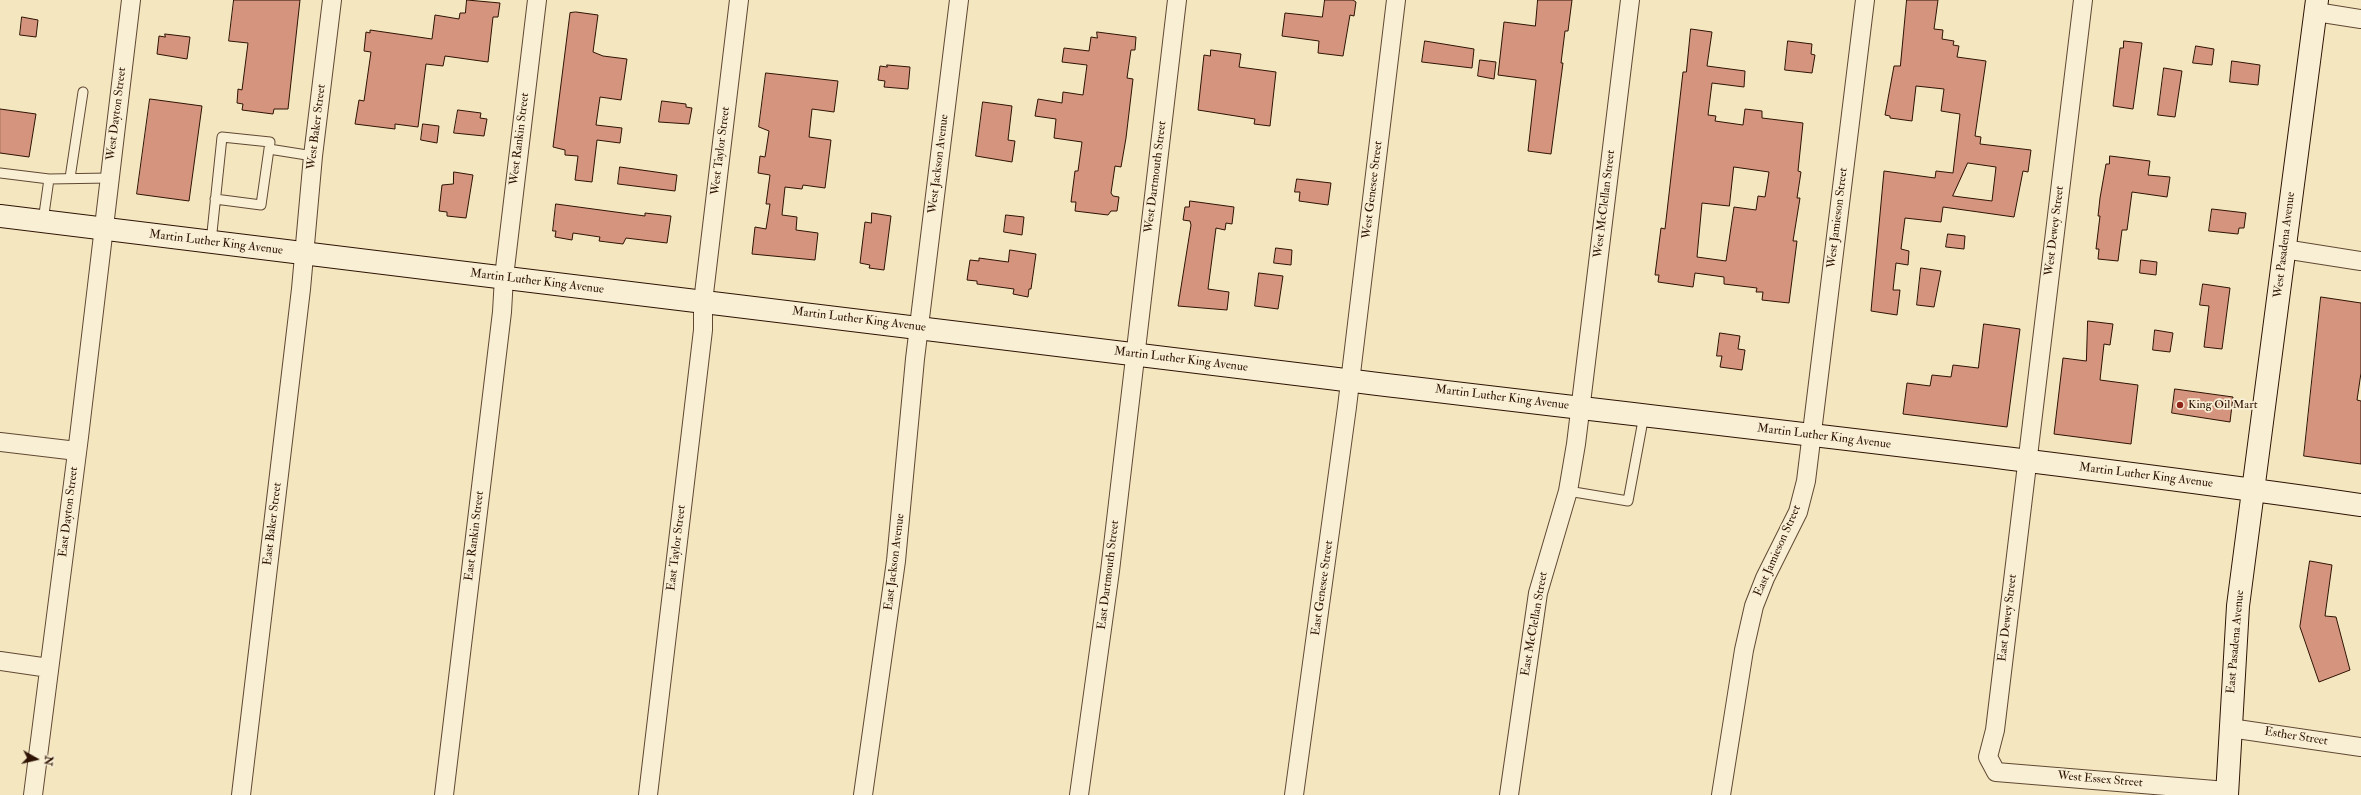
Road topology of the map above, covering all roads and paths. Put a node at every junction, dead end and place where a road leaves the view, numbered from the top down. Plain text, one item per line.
1 (131, 0) edge
2 (332, 0) edge
3 (537, 0) edge
4 (740, 0) edge
5 (959, 0) edge
6 (1177, 0) edge
7 (1396, 0) edge
8 (1630, 0) edge
9 (1864, 0) edge
10 (2083, 0) edge
11 (2316, 6) edge
12 (2361, 19) edge
13 (83, 92) dead end
14 (269, 149) junction
15 (313, 156) junction
16 (0, 173) edge
17 (70, 178) junction
18 (109, 178) junction
19 (49, 179) junction
20 (215, 199) junction
21 (0, 216) edge
22 (43, 221) junction
23 (103, 228) junction
24 (211, 242) junction
25 (2284, 249) junction
26 (303, 254) junction
27 (2361, 261) edge
28 (504, 277) junction
29 (703, 302) junction
30 (919, 328) junction
31 (1134, 354) junction
32 (1350, 381) junction
33 (1581, 408) junction
34 (1644, 415) junction
35 (1812, 436) junction
36 (0, 442) edge
37 (77, 451) junction
38 (2027, 462) junction
39 (2254, 490) junction
40 (1568, 491) junction
41 (2361, 505) edge
42 (0, 661) edge
43 (49, 668) junction
44 (2230, 728) junction
45 (2361, 747) edge
46 (1996, 772) joint
47 (2227, 793) edge
48 (33, 795) edge
49 (241, 795) edge
50 (444, 795) edge
51 (648, 795) edge
52 (863, 795) edge
53 (1079, 795) edge
54 (1294, 795) edge
55 (1509, 795) edge
56 (1721, 795) edge

1 - 18 street, West Dayton Street
2 - 15 street, West Baker Street
3 - 28 street, West Rankin Street
4 - 29 street, West Taylor Street
5 - 30 street, West Jackson Avenue
6 - 31 street, West Dartmouth Street
7 - 32 street, West Genesee Street
8 - 33 street, West McClellan Street
9 - 35 street, West Jamieson Street
10 - 38 street, West Dewey Street
11 - 12 street
11 - 25 street, West Pasadena Avenue
13 - 17 lane
14 - 15 lane
14 - 20 lane
14 - 20 lane
15 - 26 street, West Baker Street
16 - 19 lane
17 - 18 lane
17 - 19 lane
18 - 23 street, West Dayton Street
19 - 22 lane
20 - 24 lane
21 - 22 street, Martin Luther King Avenue
22 - 23 street, Martin Luther King Avenue
23 - 24 street, Martin Luther King Avenue
23 - 37 street, East Dayton Street
24 - 26 street, Martin Luther King Avenue
25 - 27 street
25 - 39 street, West Pasadena Avenue
26 - 28 street, Martin Luther King Avenue
26 - 49 street, East Baker Street
28 - 29 street, Martin Luther King Avenue
28 - 50 street, East Rankin Street
29 - 30 street, Martin Luther King Avenue
29 - 51 street, East Taylor Street
30 - 31 street, Martin Luther King Avenue
30 - 52 street, East Jackson Avenue
31 - 32 street, Martin Luther King Avenue
31 - 53 street, East Dartmouth Street
32 - 33 street, Martin Luther King Avenue
32 - 54 street, East Genesee Street
33 - 34 street, Martin Luther King Avenue
33 - 40 street, East McClellan Street
34 - 35 street, Martin Luther King Avenue
34 - 40 lane
35 - 38 street, Martin Luther King Avenue
35 - 56 street, East Jamieson Street
36 - 37 street
37 - 43 street, East Dayton Street
38 - 39 street, Martin Luther King Avenue
38 - 46 street, East Dewey Street
39 - 41 street, Martin Luther King Avenue
39 - 44 street, East Pasadena Avenue
40 - 55 street, East McClellan Street
42 - 43 street
43 - 48 street, East Dayton Street
44 - 45 street, Esther Street
44 - 47 street, East Pasadena Avenue
46 - 47 street, West Essex Street

